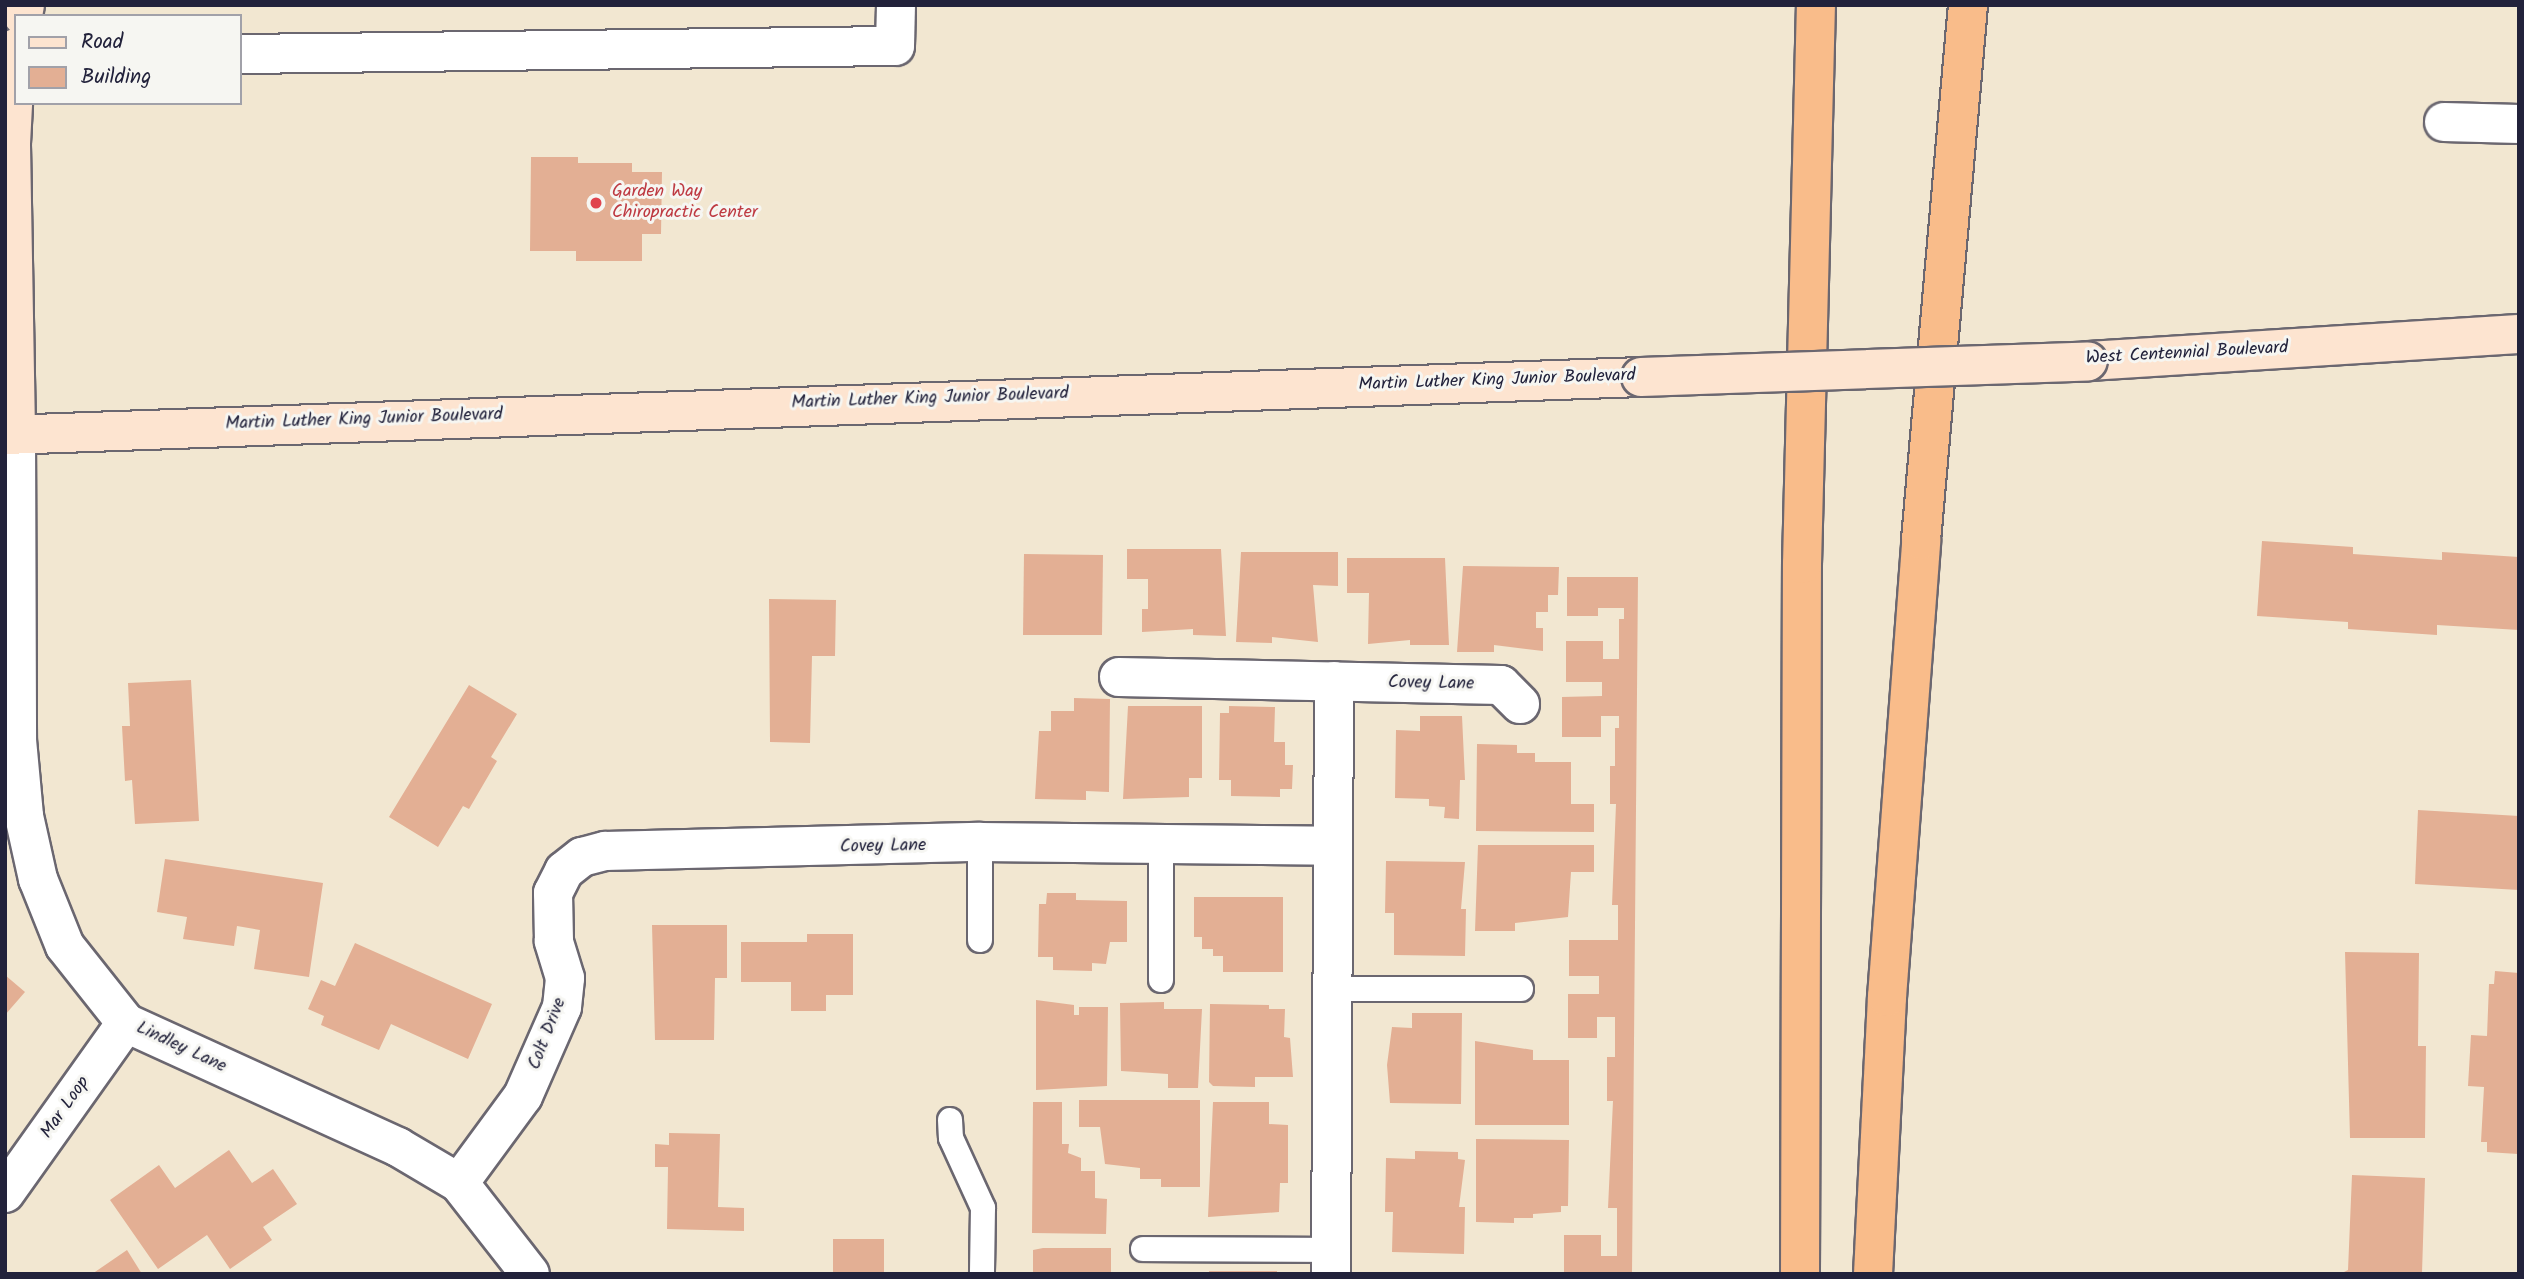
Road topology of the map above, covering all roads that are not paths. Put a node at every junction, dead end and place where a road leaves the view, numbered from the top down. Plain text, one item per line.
1 (896, 5) edge
2 (1816, 5) edge
3 (1968, 5) edge
4 (242, 54) edge
5 (14, 105) edge
6 (2444, 122) dead end
7 (2519, 124) edge
8 (2519, 334) edge
9 (1856, 369) joint
10 (10, 434) edge
11 (1119, 677) dead end
12 (1334, 681) junction
13 (1520, 704) dead end
14 (980, 842) junction
15 (1161, 844) junction
16 (1333, 846) junction
17 (605, 851) joint
18 (980, 940) dead end
19 (1161, 980) dead end
20 (1333, 989) junction
21 (1521, 989) dead end
22 (126, 1023) junction
23 (950, 1120) dead end
24 (459, 1184) junction
25 (5, 1193) edge
26 (1143, 1249) dead end
27 (1331, 1262) edge
28 (530, 1274) edge
29 (982, 1274) edge
30 (1800, 1274) edge
31 (1873, 1274) edge

1 - 4 street
2 - 30 highway
3 - 31 highway
5 - 10 main road
6 - 7 street
8 - 9 main road, West Centennial Boulevard, bridge
9 - 10 main road, Martin Luther King Junior Boulevard, bridge
10 - 22 street, Lindley Lane
11 - 12 street, Covey Lane
12 - 13 street, Covey Lane
12 - 16 street
14 - 15 street, Covey Lane
14 - 17 street, Covey Lane
14 - 18 lane
15 - 16 street, Covey Lane
15 - 19 lane
16 - 20 street
17 - 24 street, Colt Drive
20 - 21 lane
20 - 27 street
22 - 24 street, Lindley Lane
22 - 25 street, Mar Loop
23 - 29 lane
24 - 28 street, Lindley Lane
26 - 27 lane

